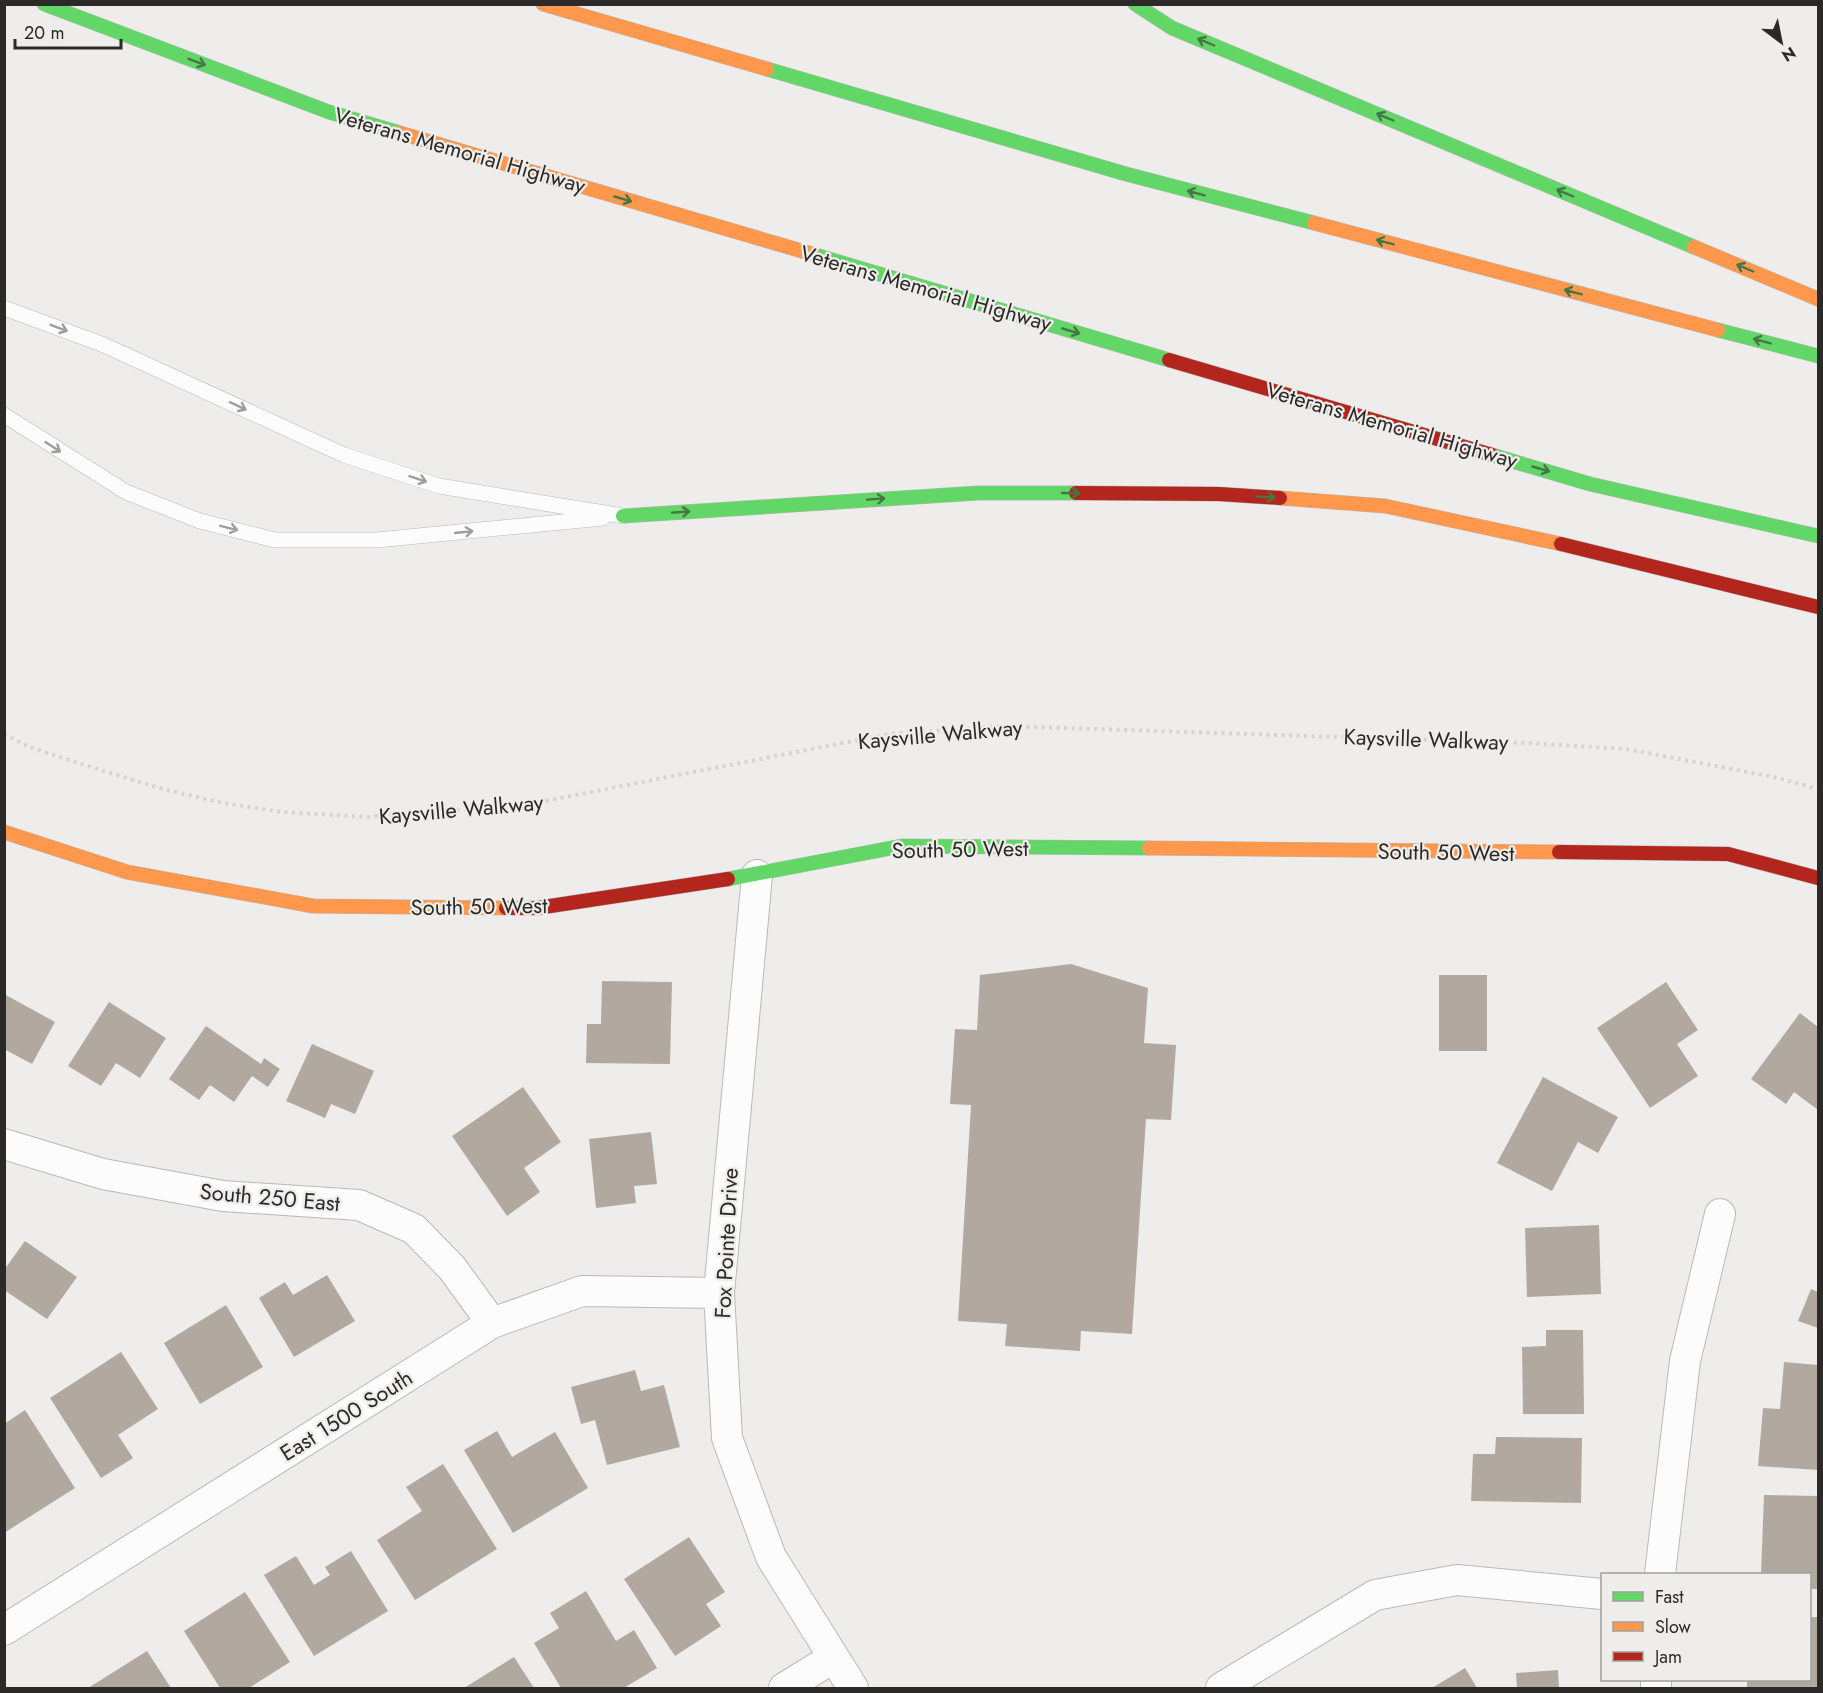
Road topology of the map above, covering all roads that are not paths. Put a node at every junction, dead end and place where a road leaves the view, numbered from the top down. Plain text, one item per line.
1 (44, 4) edge
2 (543, 4) edge
3 (1135, 4) edge
4 (1818, 299) edge
5 (4, 308) edge
6 (1818, 356) edge
7 (4, 415) edge
8 (623, 516) junction
9 (1818, 536) edge
10 (1818, 607) edge
11 (4, 832) edge
12 (757, 875) junction
13 (1818, 878) edge
14 (4, 1144) edge
15 (1720, 1214) dead end
16 (719, 1293) junction
17 (492, 1323) junction
18 (1660, 1573) edge
19 (1601, 1594) edge
20 (4, 1630) edge
21 (833, 1658) junction
22 (784, 1689) edge
23 (853, 1689) edge
24 (1221, 1689) edge

1 -> 9 main road, Veterans Memorial Highway
6 -> 2 main road
4 -> 3 main road
5 -> 8 lane
7 -> 8 lane
8 -> 10 main road
11 - 12 main road, South 50 West
12 - 13 main road, South 50 West
12 - 16 street, Fox Pointe Drive
14 - 17 street, South 250 East
15 - 18 street
16 - 17 street, East 1500 South
16 - 21 street, Fox Pointe Drive
17 - 20 street, East 1500 South
19 - 24 street
21 - 22 street
21 - 23 street, Fox Pointe Drive

